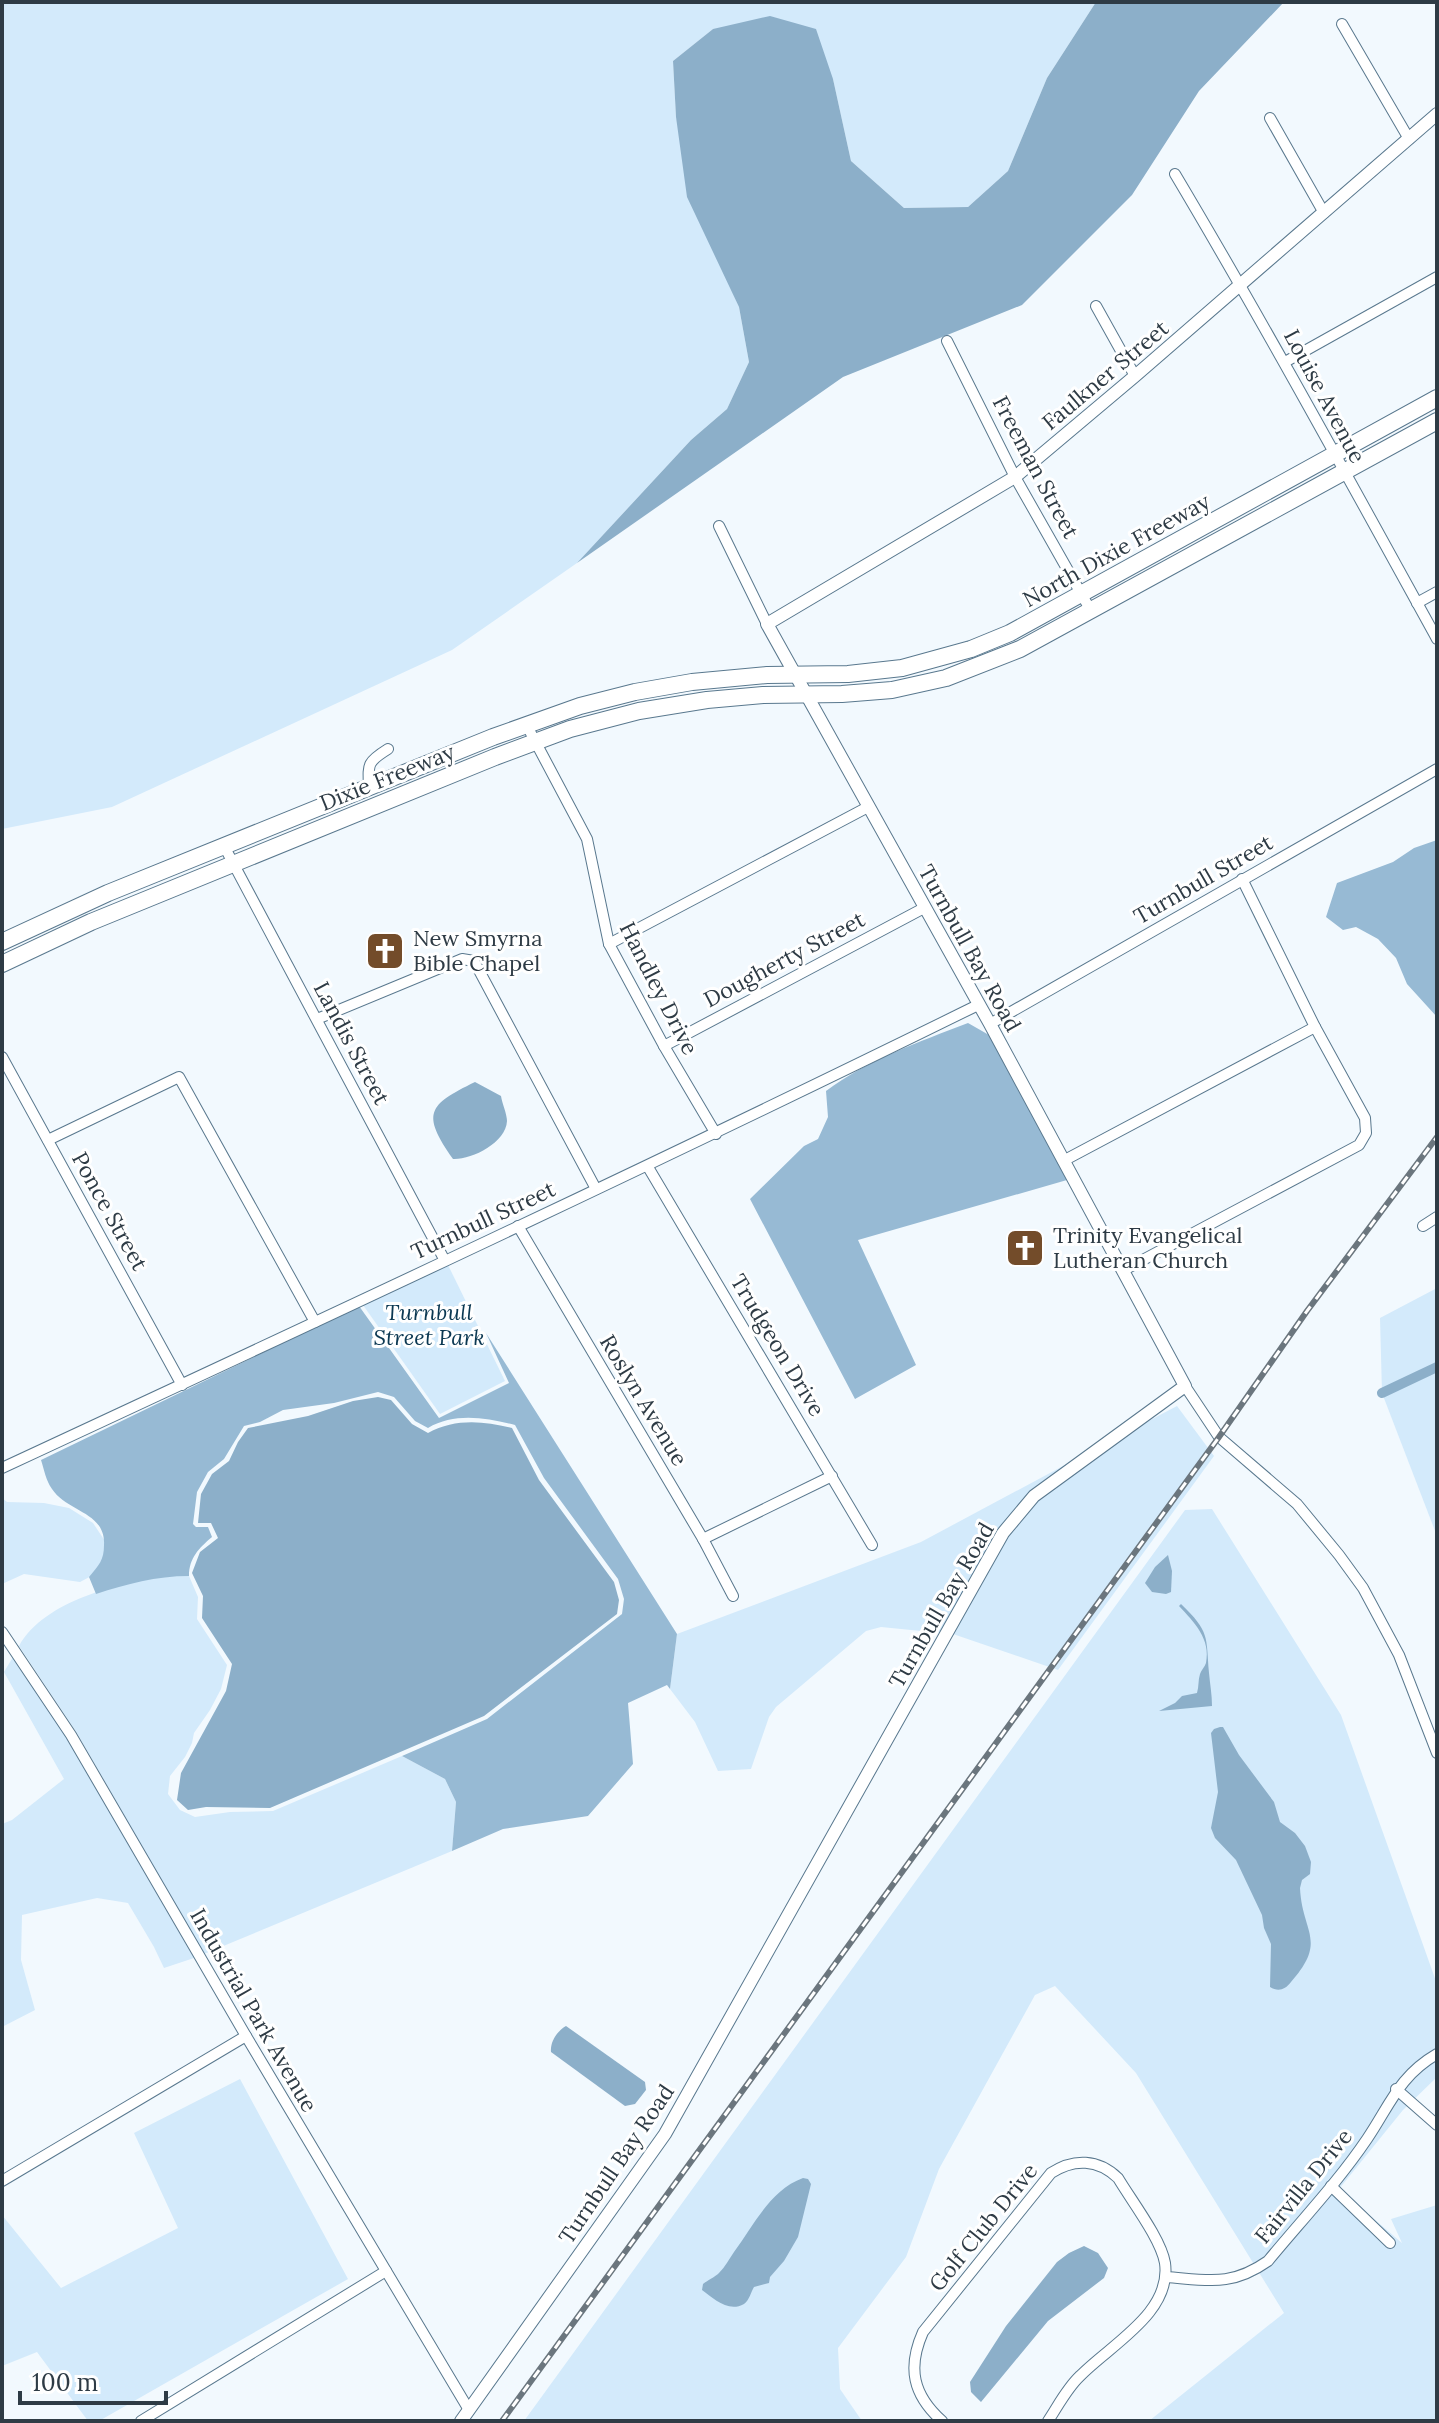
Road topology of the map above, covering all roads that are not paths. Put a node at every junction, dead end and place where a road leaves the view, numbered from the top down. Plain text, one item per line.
1 (1342, 24) dead end
2 (1437, 114) edge
3 (1270, 118) dead end
4 (1409, 139) junction
5 (1175, 174) dead end
6 (1324, 213) junction
7 (1437, 277) edge
8 (1241, 285) junction
9 (1096, 306) dead end
10 (947, 341) dead end
11 (1285, 362) junction
12 (1135, 376) junction
13 (1437, 398) edge
14 (1437, 421) edge
15 (1334, 456) junction
16 (1344, 473) junction
17 (1015, 477) junction
18 (719, 526) dead end
19 (1437, 592) edge
20 (1083, 593) junction
21 (1417, 603) junction
22 (1091, 611) junction
23 (767, 624) junction
24 (1437, 639) edge
25 (794, 674) junction
26 (805, 694) junction
27 (526, 724) junction
28 (535, 742) junction
29 (388, 749) dead end
30 (1437, 769) edge
31 (369, 787) junction
32 (868, 807) junction
33 (224, 846) junction
34 (234, 863) junction
35 (1242, 879) junction
36 (924, 908) junction
37 (2, 942) edge
38 (609, 944) junction
39 (2, 964) edge
40 (978, 1005) junction
41 (317, 1019) junction
42 (990, 1024) junction
43 (1315, 1027) junction
44 (664, 1046) junction
45 (2, 1057) edge
46 (716, 1134) junction
47 (48, 1140) junction
48 (1063, 1161) junction
49 (648, 1167) junction
50 (596, 1189) junction
51 (1437, 1217) edge
52 (518, 1226) junction
53 (1423, 1226) dead end
54 (444, 1259) junction
55 (1124, 1270) junction
56 (315, 1322) junction
57 (182, 1385) junction
58 (1185, 1386) junction
59 (2, 1468) edge
60 (832, 1476) junction
61 (703, 1539) junction
62 (872, 1545) dead end
63 (733, 1596) dead end
64 (2, 1632) edge
65 (1437, 1753) edge
66 (246, 2036) junction
67 (1437, 2054) edge
68 (1396, 2089) junction
69 (1437, 2125) edge
70 (2, 2181) edge
71 (1331, 2186) junction
72 (1390, 2243) dead end
73 (386, 2271) junction
74 (1166, 2277) junction
75 (465, 2416) edge
76 (141, 2421) edge
77 (942, 2421) edge
78 (1048, 2421) edge

1 - 4 street
2 - 4 street, Faulkner Street
3 - 6 street
4 - 6 street, Faulkner Street
5 - 8 street, Louise Avenue
6 - 8 street, Faulkner Street
7 - 11 street
8 - 11 street, Louise Avenue
8 - 12 street, Faulkner Street
9 - 12 street
10 - 17 street, Freeman Street
11 - 15 street, Louise Avenue
12 - 17 street, Faulkner Street
13 - 15 main road, North Dixie Freeway
14 - 16 main road, North Dixie Freeway
15 - 16 street, Louise Avenue
15 - 20 main road, North Dixie Freeway
16 - 21 street, Louise Avenue
16 - 22 main road, North Dixie Freeway
17 - 20 street, Freeman Street
17 - 23 street, Faulkner Street
18 - 23 street
19 - 21 street
20 - 22 street, Freeman Street
20 - 25 main road, North Dixie Freeway
21 - 24 street, Louise Avenue
22 - 26 main road, North Dixie Freeway
23 - 25 street, Turnbull Bay Road
25 - 26 street, Turnbull Bay Road
25 - 27 main road, Dixie Freeway
26 - 28 main road, Dixie Freeway
26 - 32 street, Turnbull Bay Road
27 - 28 street, Handley Drive
27 - 31 main road, Dixie Freeway
28 - 34 main road, Dixie Freeway
28 - 38 street, Handley Drive
29 - 31 street
30 - 35 street, Turnbull Street
31 - 33 main road, Dixie Freeway
32 - 36 street, Turnbull Bay Road
32 - 38 street
33 - 34 street, Landis Street
33 - 37 main road, Dixie Freeway
34 - 39 main road, Dixie Freeway
34 - 41 street, Landis Street
35 - 42 street, Turnbull Street
35 - 43 street
36 - 40 street, Turnbull Bay Road
36 - 44 street, Dougherty Street
38 - 44 street, Handley Drive
40 - 42 street, Turnbull Bay Road
40 - 46 street, Turnbull Street
41 - 50 street
41 - 54 street, Landis Street
42 - 48 street, Turnbull Bay Road
43 - 48 street
43 - 55 street
44 - 46 street, Handley Drive
45 - 47 street, Ponce Street
46 - 49 street, Turnbull Street
47 - 56 street
47 - 57 street, Ponce Street
48 - 55 street, Turnbull Bay Road
49 - 50 street, Turnbull Street
49 - 60 street, Trudgeon Drive
50 - 52 street, Turnbull Street
51 - 53 street
52 - 54 street, Turnbull Street
52 - 61 street, Roslyn Avenue
54 - 56 street, Turnbull Street
55 - 58 street, Turnbull Bay Road
56 - 57 street, Turnbull Street
57 - 59 street, Turnbull Street
58 - 65 street
58 - 75 street, Turnbull Bay Road
60 - 61 street
60 - 62 street, Trudgeon Drive
61 - 63 street, Roslyn Avenue
64 - 66 street, Industrial Park Avenue
66 - 70 street
66 - 73 street, Industrial Park Avenue
67 - 68 street, Fairvilla Drive
68 - 69 street
68 - 71 street, Fairvilla Drive
71 - 72 street
71 - 74 street, Fairvilla Drive
73 - 75 street, Industrial Park Avenue
73 - 76 street
74 - 77 street, Golf Club Drive
74 - 78 street

